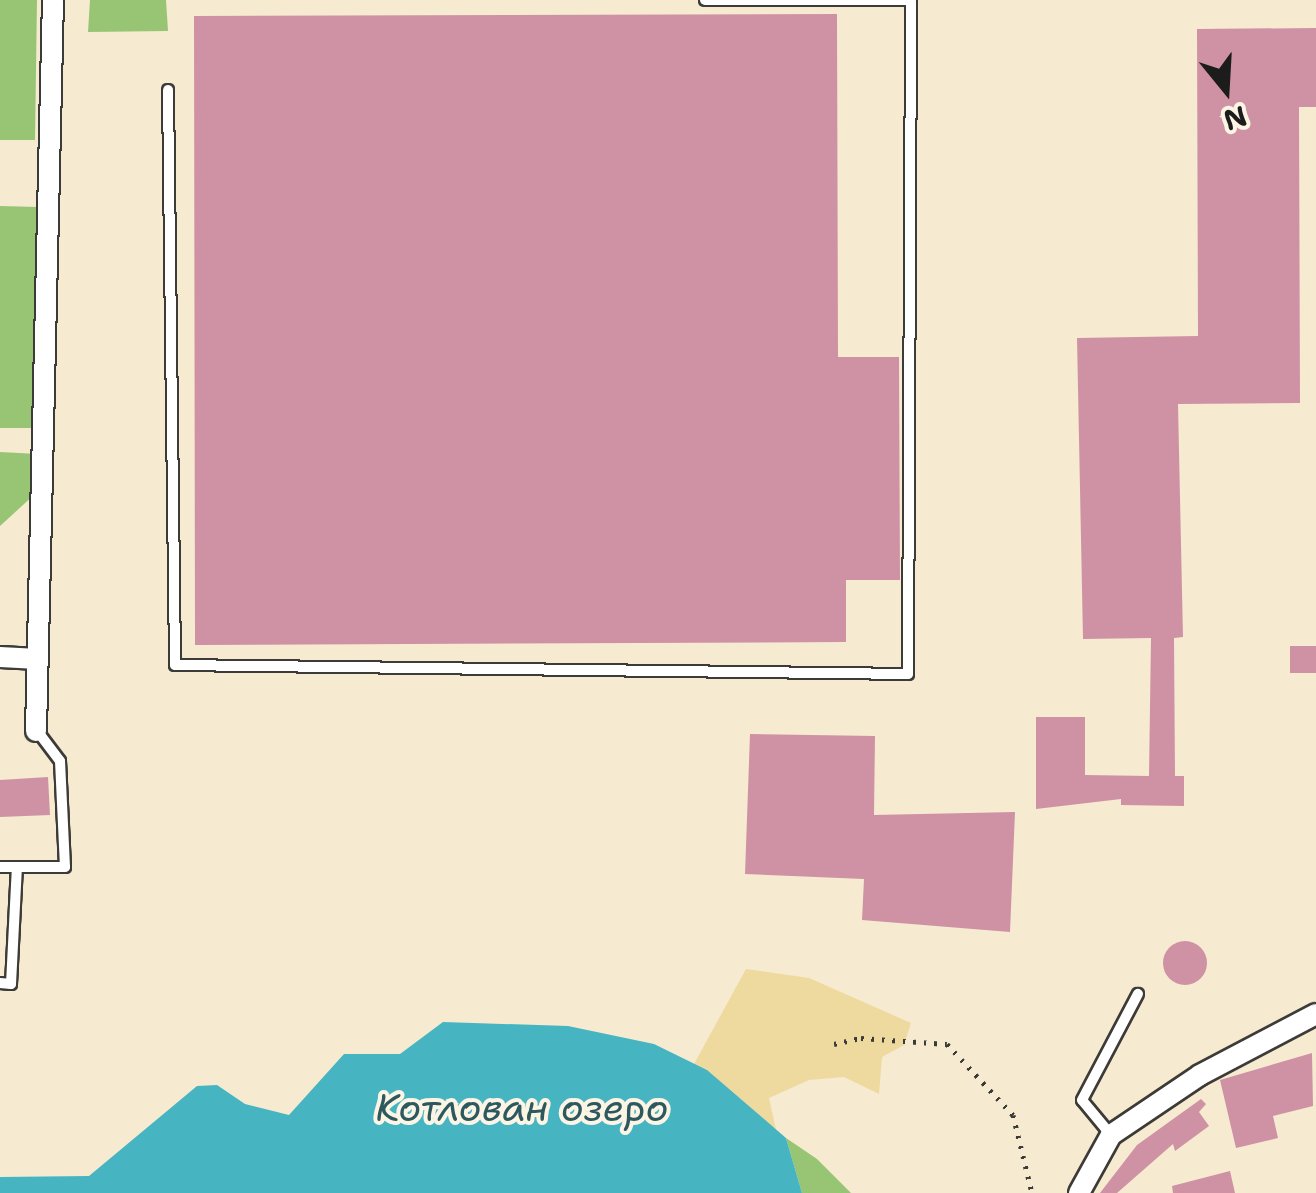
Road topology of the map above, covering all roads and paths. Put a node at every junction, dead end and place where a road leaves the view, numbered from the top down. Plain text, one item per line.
1 (52, 0) edge
2 (705, 0) edge
3 (911, 1) edge
4 (168, 90) dead end
5 (0, 657) edge
6 (38, 659) junction
7 (36, 730) joint
8 (0, 867) edge
9 (17, 867) junction
10 (0, 983) edge
11 (1138, 994) dead end
12 (1316, 1014) edge
13 (834, 1044) dead end
14 (1111, 1135) junction
15 (1032, 1193) edge
16 (1079, 1193) edge

1 - 6 street
2 - 3 lane
3 - 4 lane
5 - 6 street
6 - 7 street
7 - 9 lane
8 - 9 lane
9 - 10 lane
11 - 14 lane
12 - 14 street
13 - 15 path
14 - 16 street

